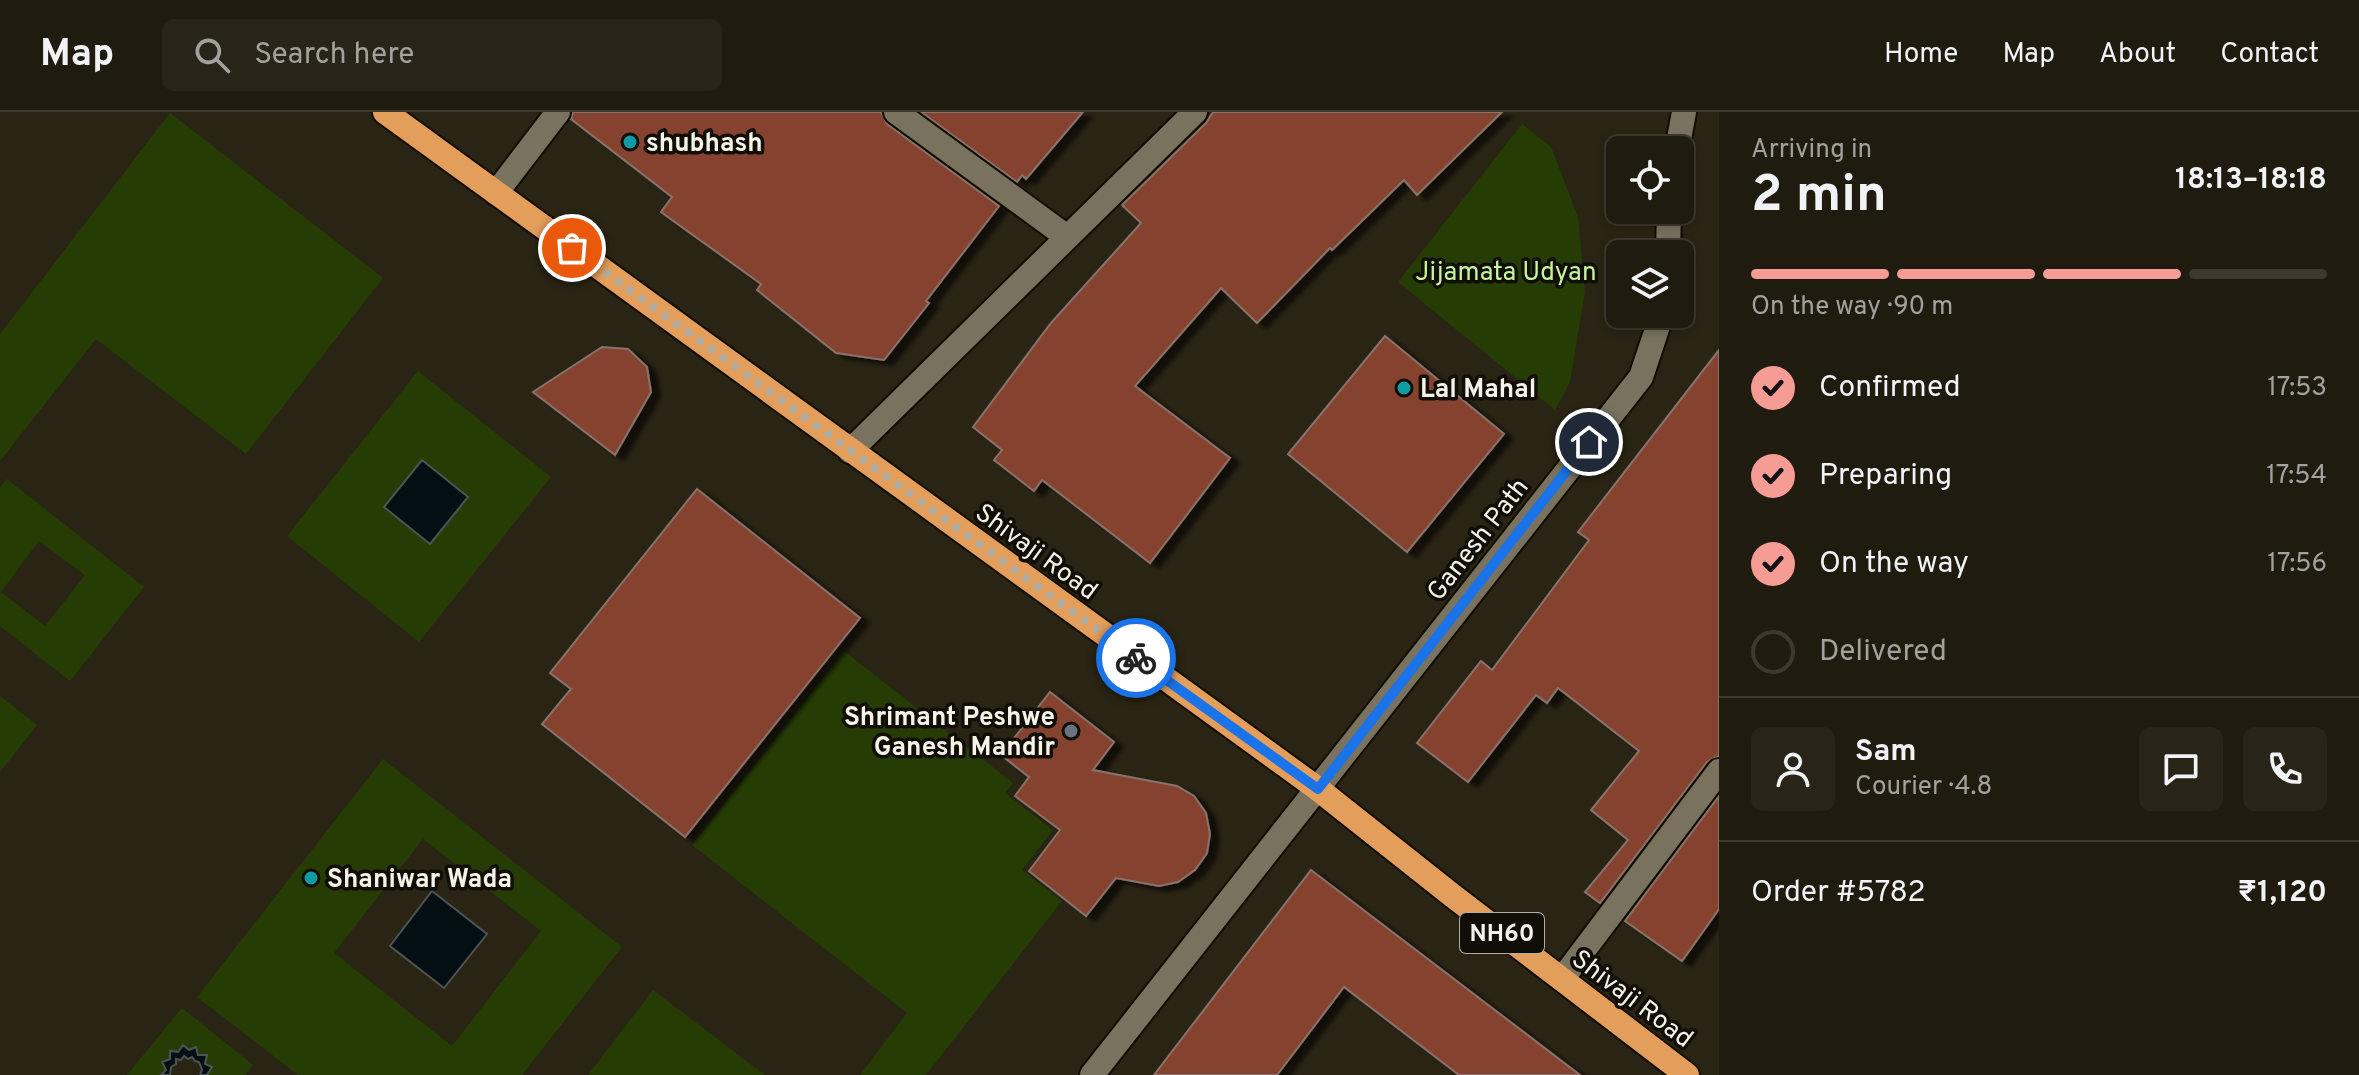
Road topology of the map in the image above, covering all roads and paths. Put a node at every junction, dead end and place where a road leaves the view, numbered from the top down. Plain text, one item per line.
1 (385, 112) edge
2 (558, 112) edge
3 (896, 112) edge
4 (1195, 112) edge
5 (1684, 112) edge
6 (1680, 136) edge
7 (496, 193) junction
8 (1067, 237) junction
9 (1657, 328) edge
10 (850, 451) junction
11 (1719, 771) edge
12 (1318, 789) junction
13 (1562, 979) junction
14 (1092, 1075) edge
15 (1687, 1075) edge

1 - 7 highway, Shivaji Road / NH60
2 - 7 street
3 - 8 street
4 - 8 street
5 - 6 street
7 - 10 highway, Shivaji Road / NH60
8 - 10 street
9 - 12 street, Ganesh Path
10 - 12 highway, Shivaji Road / NH60
11 - 13 street
12 - 13 highway, Shivaji Road / NH60
12 - 14 street, Ganesh Path
13 - 15 highway, Shivaji Road / NH60

